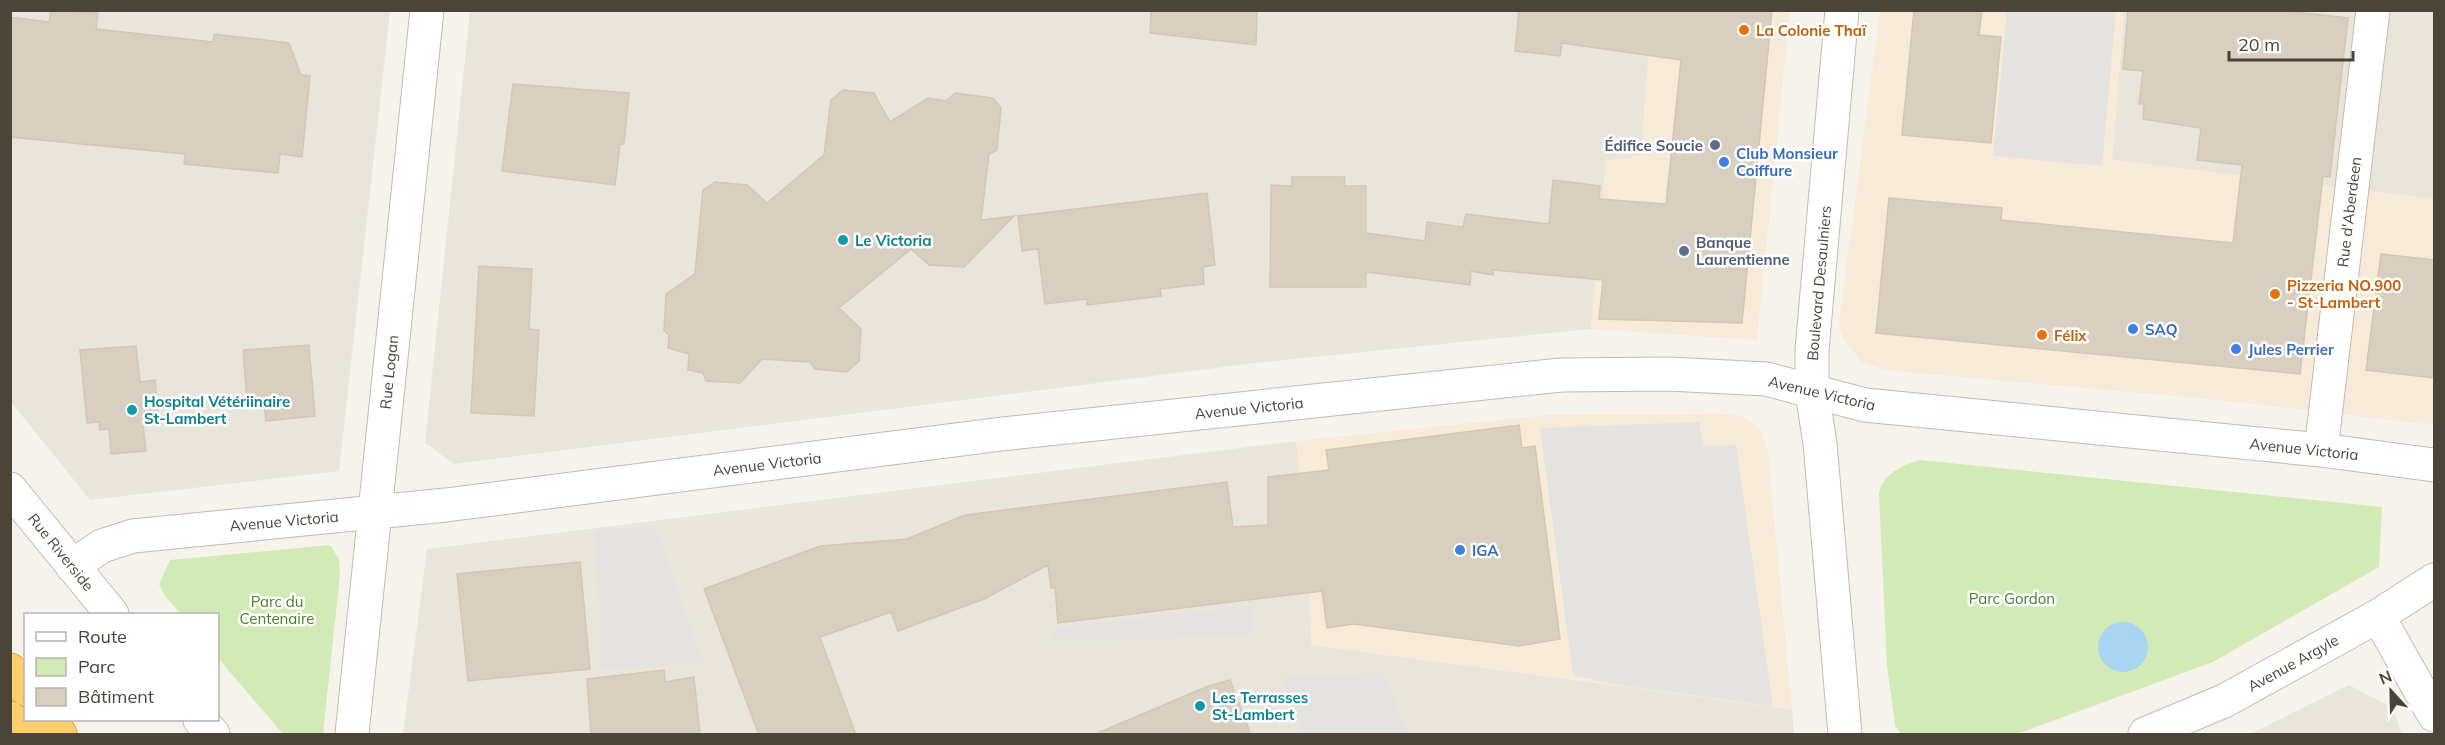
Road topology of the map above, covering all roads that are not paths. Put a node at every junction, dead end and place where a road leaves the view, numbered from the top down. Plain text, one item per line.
1 (427, 10) edge
2 (1842, 10) edge
3 (2373, 10) edge
4 (1812, 393) junction
5 (2321, 450) junction
6 (2434, 465) edge
7 (10, 489) edge
8 (375, 513) junction
9 (72, 566) junction
10 (2434, 580) edge
11 (110, 613) edge
12 (2378, 616) junction
13 (10, 670) edge
14 (24, 687) edge
15 (2434, 716) edge
16 (10, 718) edge
17 (50, 721) edge
18 (201, 721) edge
19 (28, 735) edge
20 (60, 735) edge
21 (213, 735) edge
22 (352, 735) edge
23 (1845, 735) edge
24 (2145, 735) edge

1 - 8 street, Rue Logan
2 - 4 street, Boulevard Desaulniers
3 - 5 street, Rue d'Aberdeen
4 - 5 street, Avenue Victoria
4 - 8 street, Avenue Victoria
4 - 23 street, Boulevard Desaulniers
5 - 6 street, Avenue Victoria
7 - 9 street, Rue Riverside
8 - 9 street, Avenue Victoria
8 - 22 street, Rue Logan
9 - 11 street, Rue Riverside
10 - 12 street, Avenue Argyle
12 - 15 street
12 - 24 street, Avenue Argyle
13 - 14 highway
16 - 19 highway
17 - 20 highway
18 - 21 street

